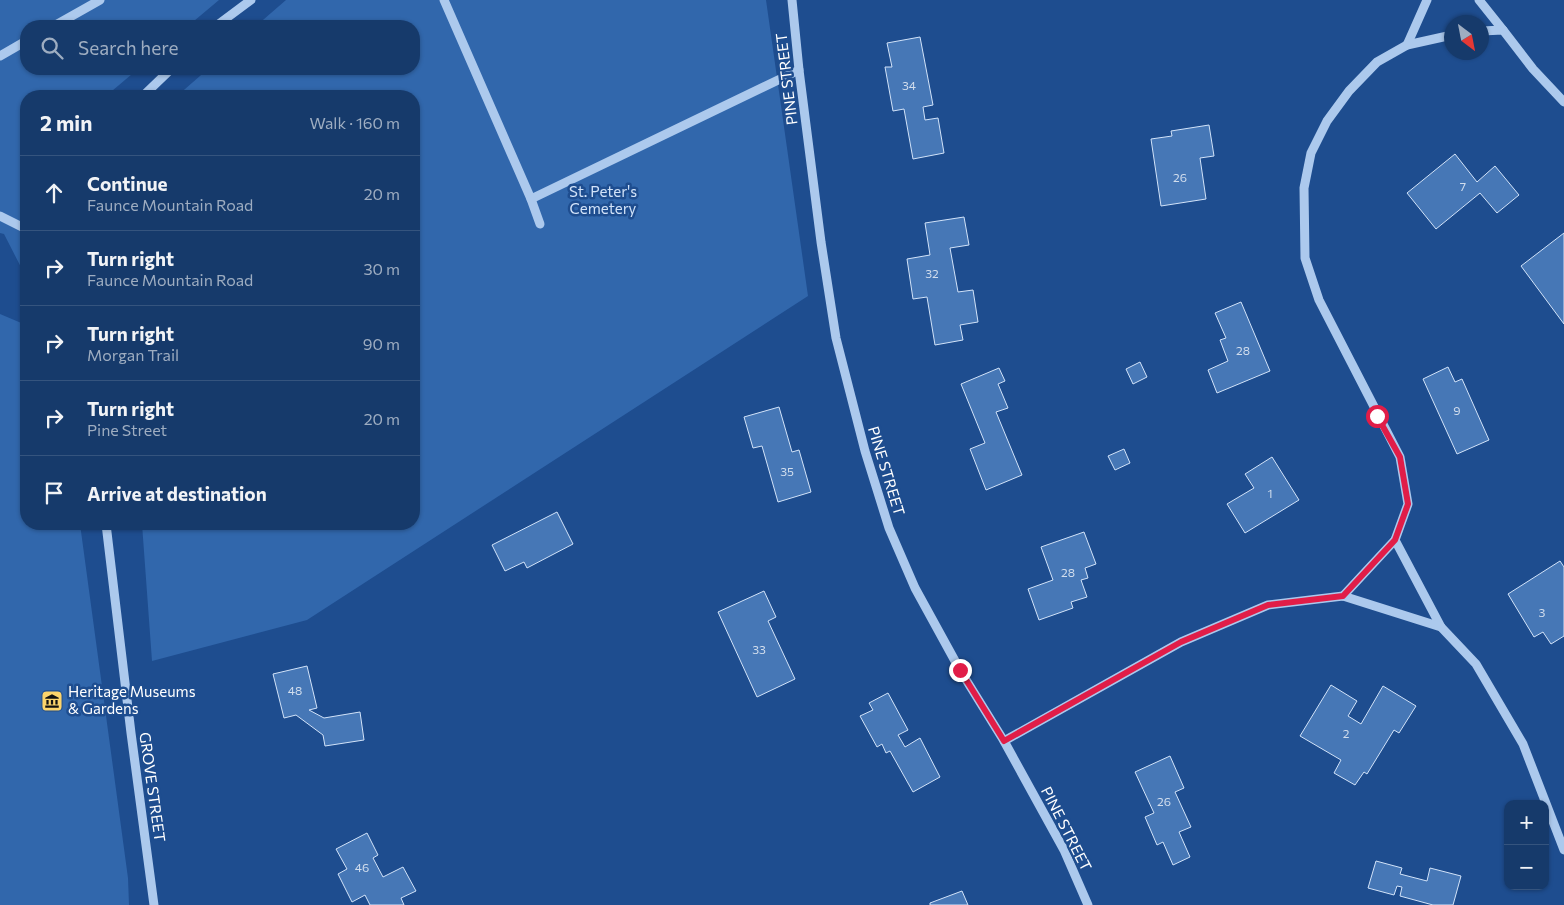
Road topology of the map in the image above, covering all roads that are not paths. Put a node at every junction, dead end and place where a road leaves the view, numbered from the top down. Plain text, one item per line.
1 (100, 0) edge
2 (251, 0) edge
3 (444, 0) edge
4 (792, 0) edge
5 (1428, 0) edge
6 (1479, 0) edge
7 (65, 20) edge
8 (224, 20) edge
9 (1503, 30) junction
10 (1489, 31) edge
11 (1444, 37) edge
12 (20, 45) edge
13 (1407, 45) junction
14 (0, 56) edge
15 (799, 70) junction
16 (165, 75) edge
17 (149, 90) edge
18 (1564, 102) edge
19 (531, 199) junction
20 (0, 216) edge
21 (540, 224) dead end
22 (20, 227) edge
23 (107, 530) edge
24 (1395, 540) junction
25 (1343, 596) junction
26 (1441, 628) junction
27 (1004, 741) junction
28 (1564, 850) edge
29 (154, 905) edge
30 (1088, 905) edge

1 - 7 street
2 - 8 street
3 - 19 street
4 - 15 street, PINE STREET
5 - 13 street
6 - 9 street
9 - 10 street
9 - 18 street
11 - 13 street
12 - 14 street
13 - 24 street
15 - 19 street
15 - 27 street, PINE STREET
16 - 17 street
19 - 21 street
20 - 22 street
23 - 29 street, GROVE STREET
24 - 25 street
24 - 26 street
25 - 26 street
25 - 27 street
26 - 28 street
27 - 30 street, PINE STREET

